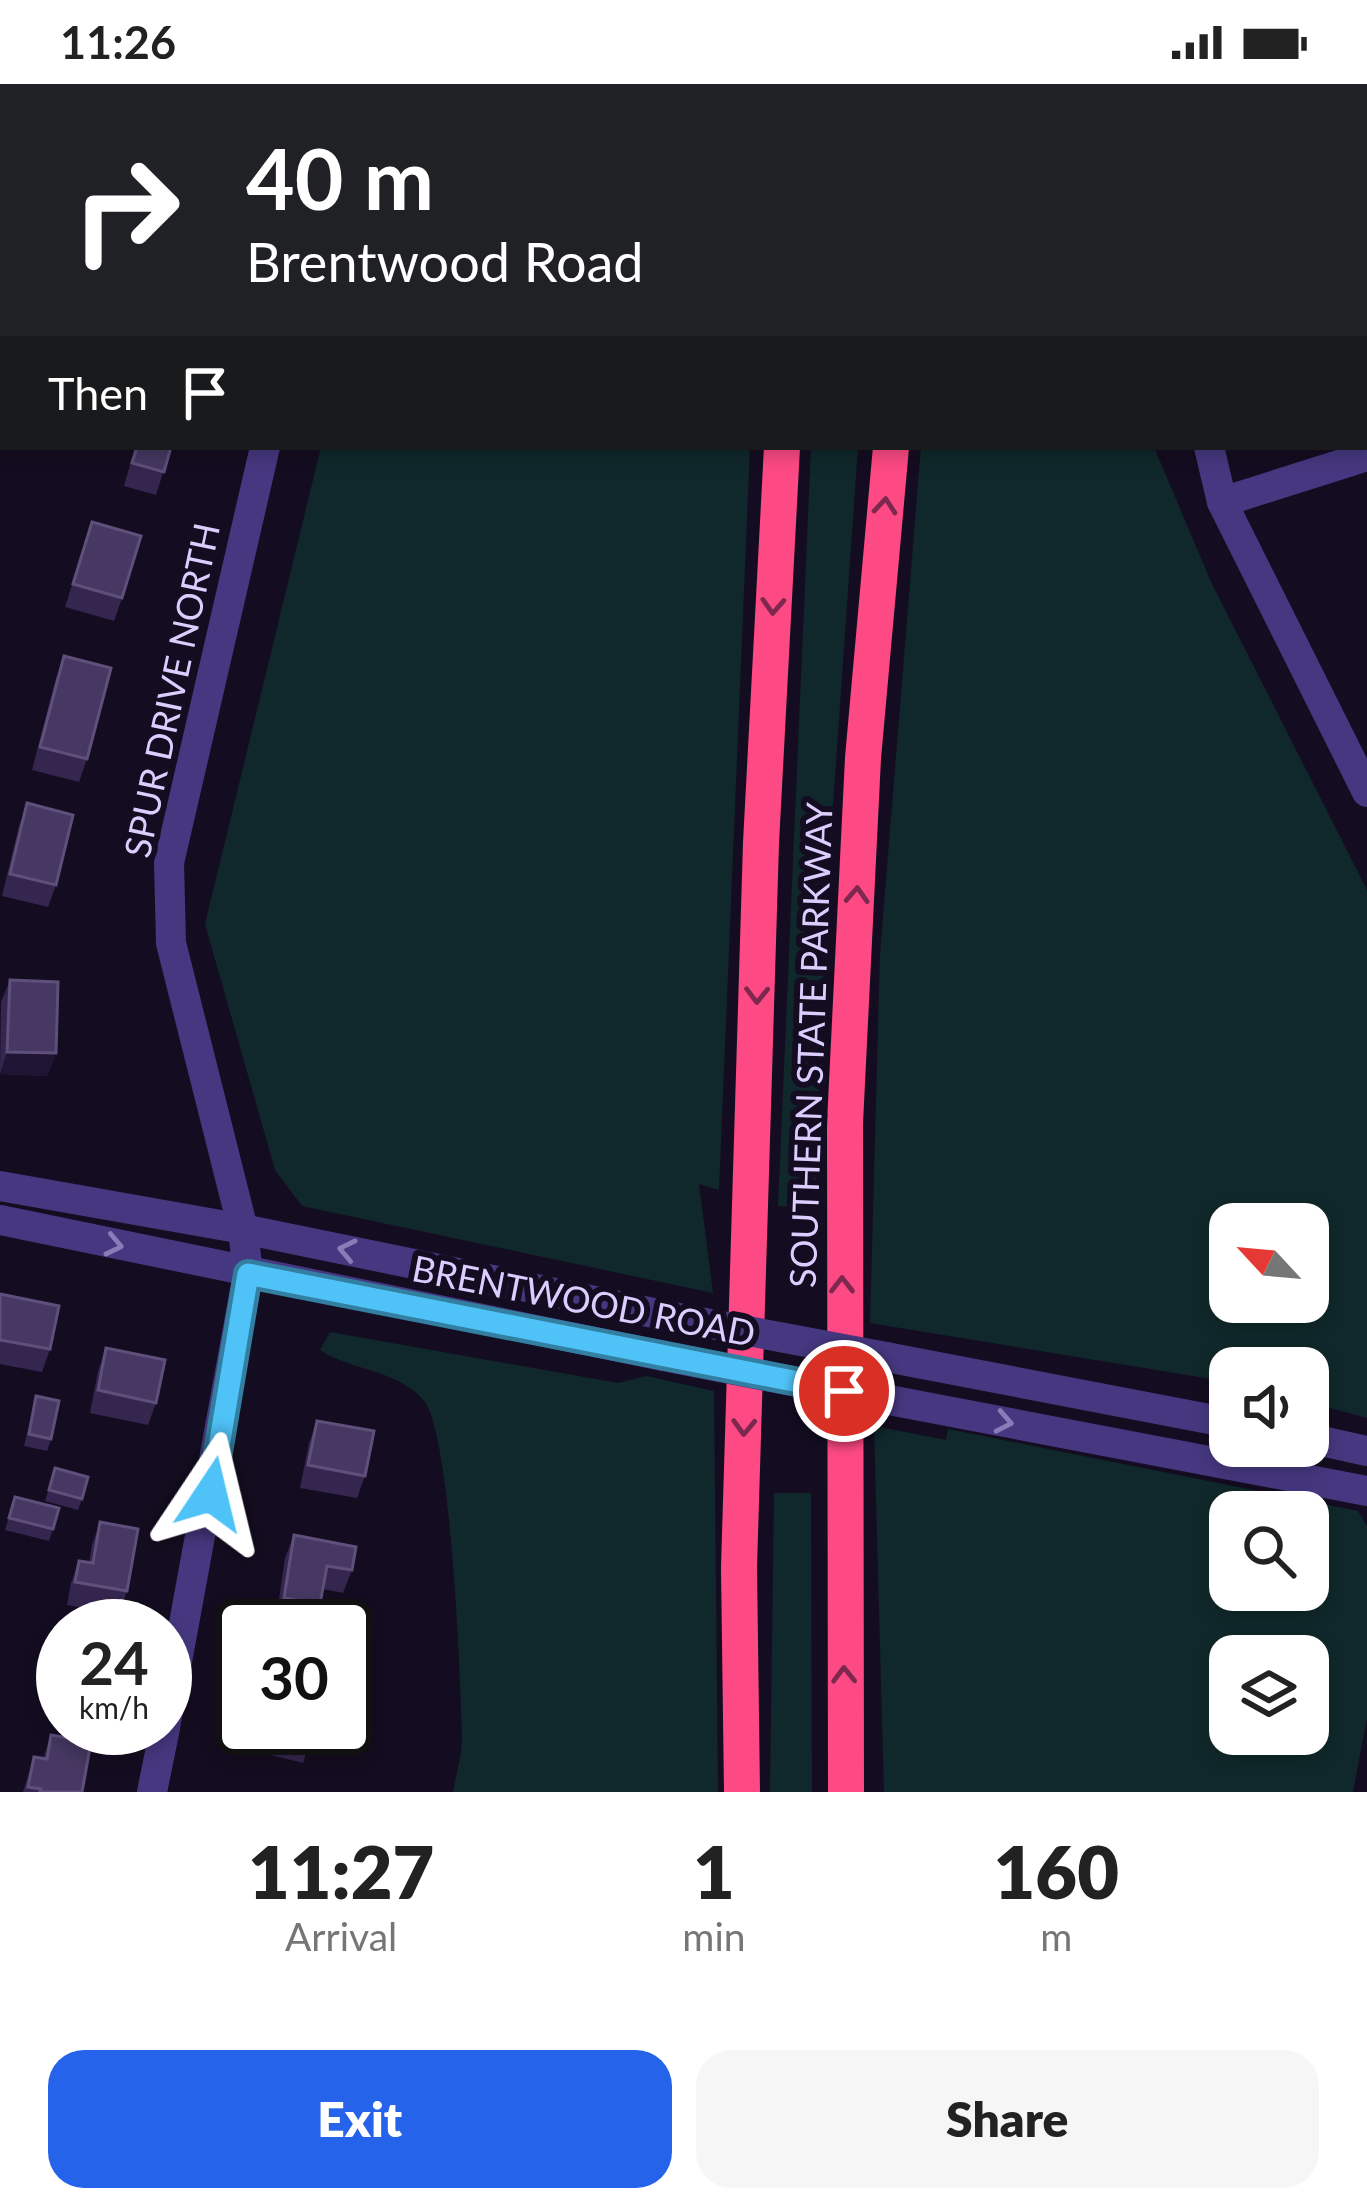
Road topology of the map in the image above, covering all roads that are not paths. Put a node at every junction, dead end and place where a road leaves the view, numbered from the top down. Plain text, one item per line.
1 (264, 450) edge
2 (782, 450) edge
3 (891, 450) edge
4 (1210, 450) edge
5 (1367, 456) edge
6 (1222, 502) junction
7 (1367, 792) edge
8 (0, 1186) edge
9 (0, 1220) edge
10 (243, 1229) junction
11 (248, 1274) junction
12 (1209, 1419) edge
13 (1329, 1443) edge
14 (1367, 1451) edge
15 (1367, 1491) edge
16 (189, 1599) edge
17 (160, 1755) edge
18 (152, 1792) edge
19 (742, 1792) edge
20 (846, 1792) edge

1 - 10 street, SPUR DRIVE NORTH
2 -> 19 highway, SOUTHERN STATE PARKWAY
20 -> 3 highway, SOUTHERN STATE PARKWAY
4 - 6 street
5 - 6 street
6 - 7 street
8 - 10 street, BRENTWOOD ROAD
9 -> 11 street, BRENTWOOD ROAD
10 - 11 street, SPUR DRIVE NORTH
12 -> 10 street, BRENTWOOD ROAD, bridge
11 -> 15 street, BRENTWOOD ROAD, bridge
11 - 16 street, SPUR DRIVE NORTH
13 - 14 street
17 - 18 street, SPUR DRIVE NORTH

